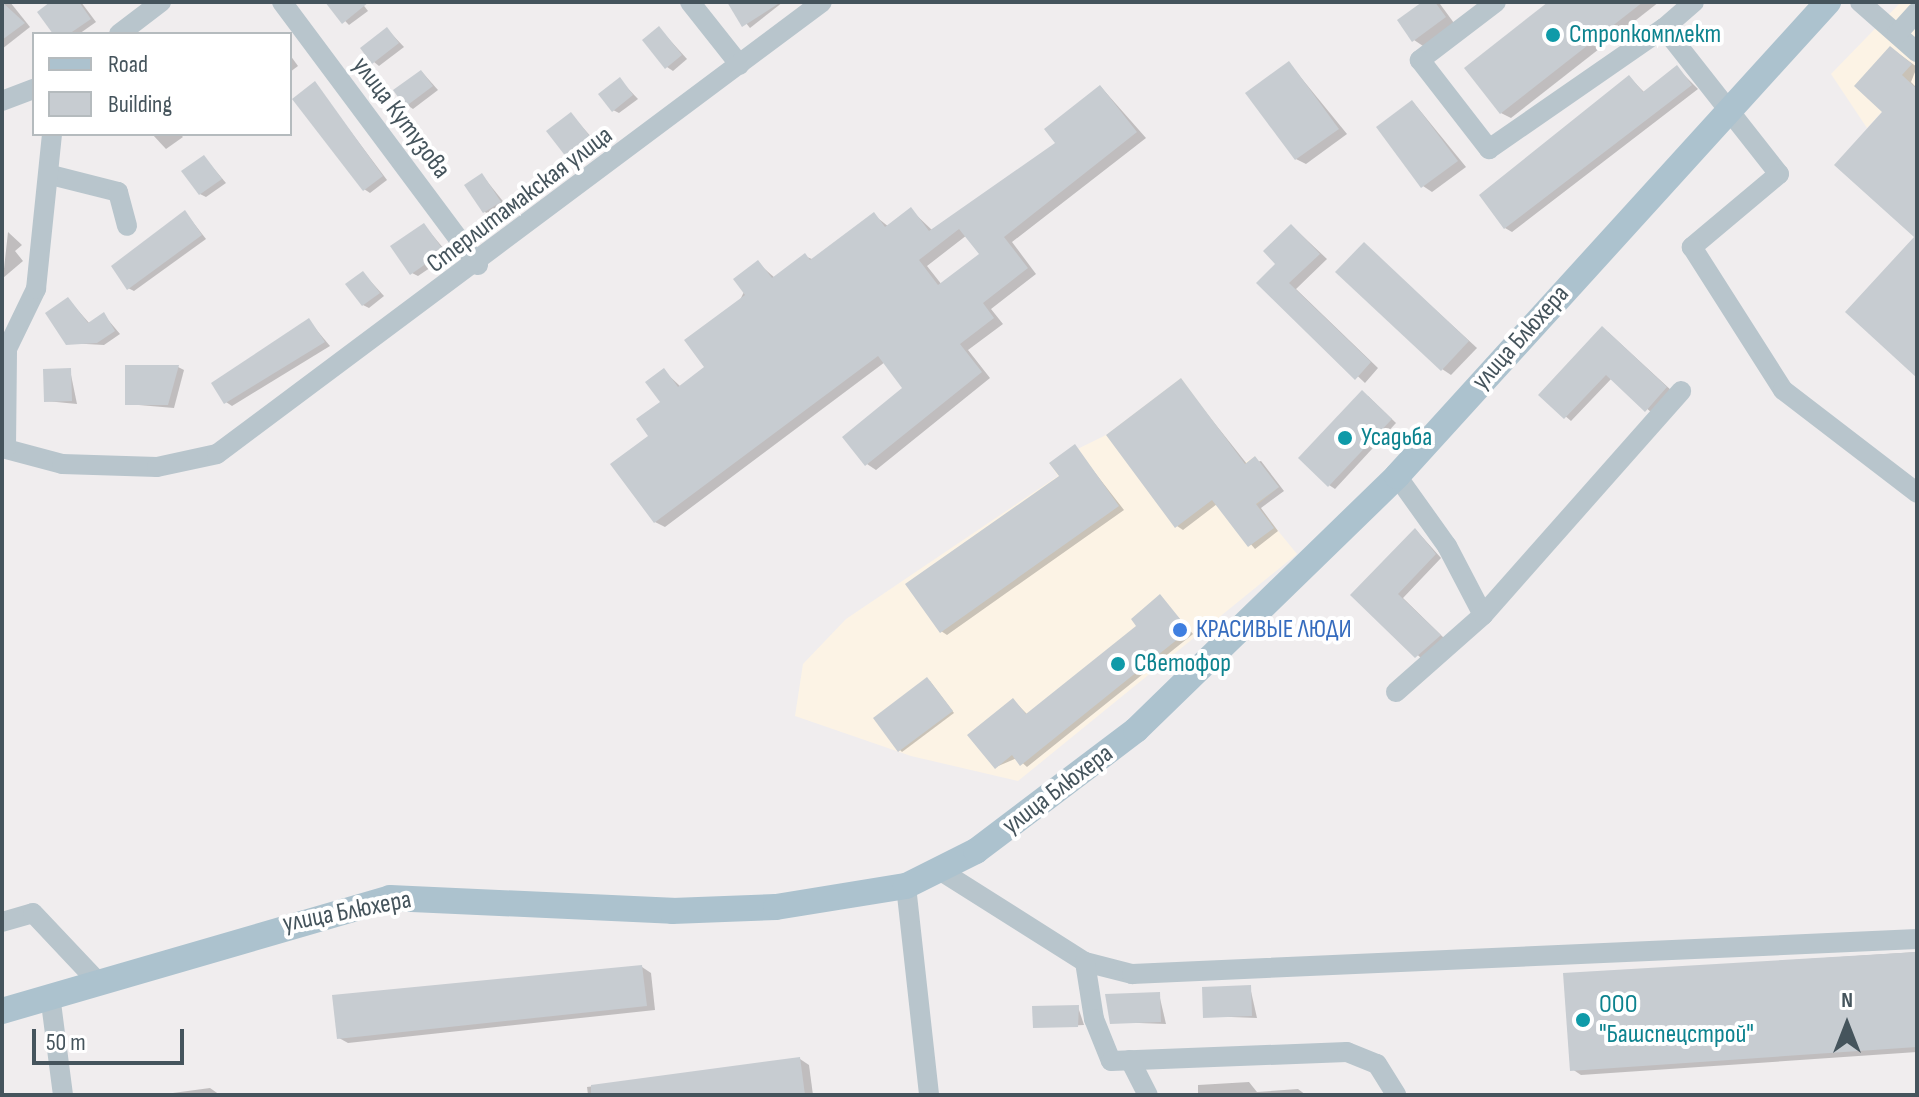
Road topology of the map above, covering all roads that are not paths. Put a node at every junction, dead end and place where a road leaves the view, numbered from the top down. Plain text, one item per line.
1 (161, 2) edge
2 (282, 2) edge
3 (690, 2) edge
4 (822, 2) edge
5 (1496, 2) edge
6 (1694, 2) edge
7 (1828, 2) edge
8 (1860, 2) edge
9 (1917, 12) edge
10 (1664, 28) junction
11 (122, 32) edge
12 (1897, 34) junction
13 (1917, 52) edge
14 (740, 65) junction
15 (32, 90) edge
16 (2, 101) edge
17 (1731, 107) junction
18 (52, 136) edge
19 (51, 175) junction
20 (127, 226) dead end
21 (478, 265) junction
22 (1681, 391) dead end
23 (4, 448) edge
24 (1397, 476) junction
25 (1917, 493) edge
26 (1483, 615) junction
27 (1396, 692) dead end
28 (941, 871) junction
29 (906, 886) junction
30 (2, 922) edge
31 (1917, 939) edge
32 (1085, 962) junction
33 (97, 981) junction
34 (50, 995) junction
35 (2, 1011) edge
36 (1130, 1060) junction
37 (63, 1095) edge
38 (929, 1095) edge
39 (1148, 1095) edge
40 (1396, 1095) edge

1 - 11 street
2 - 21 street, улица Кутузова
3 - 14 street
4 - 14 street, Стерлитамакская улица
5 - 10 street
6 - 10 street
7 - 17 main road, улица Блюхера
8 - 12 street
9 - 12 street
10 - 17 street
12 - 13 street
14 - 21 street, Стерлитамакская улица
15 - 16 street
17 - 24 main road, улица Блюхера
17 - 25 street
18 - 19 street
19 - 20 street
19 - 23 street
21 - 23 street, Стерлитамакская улица
22 - 26 street
24 - 26 street
24 - 28 main road, улица Блюхера
26 - 27 street
28 - 29 main road, улица Блюхера
28 - 32 street
29 - 33 main road, улица Блюхера
29 - 38 street
30 - 33 street
31 - 32 street
32 - 36 street
33 - 34 main road, улица Блюхера
34 - 35 main road, улица Блюхера
34 - 37 street
36 - 39 street
36 - 40 street

